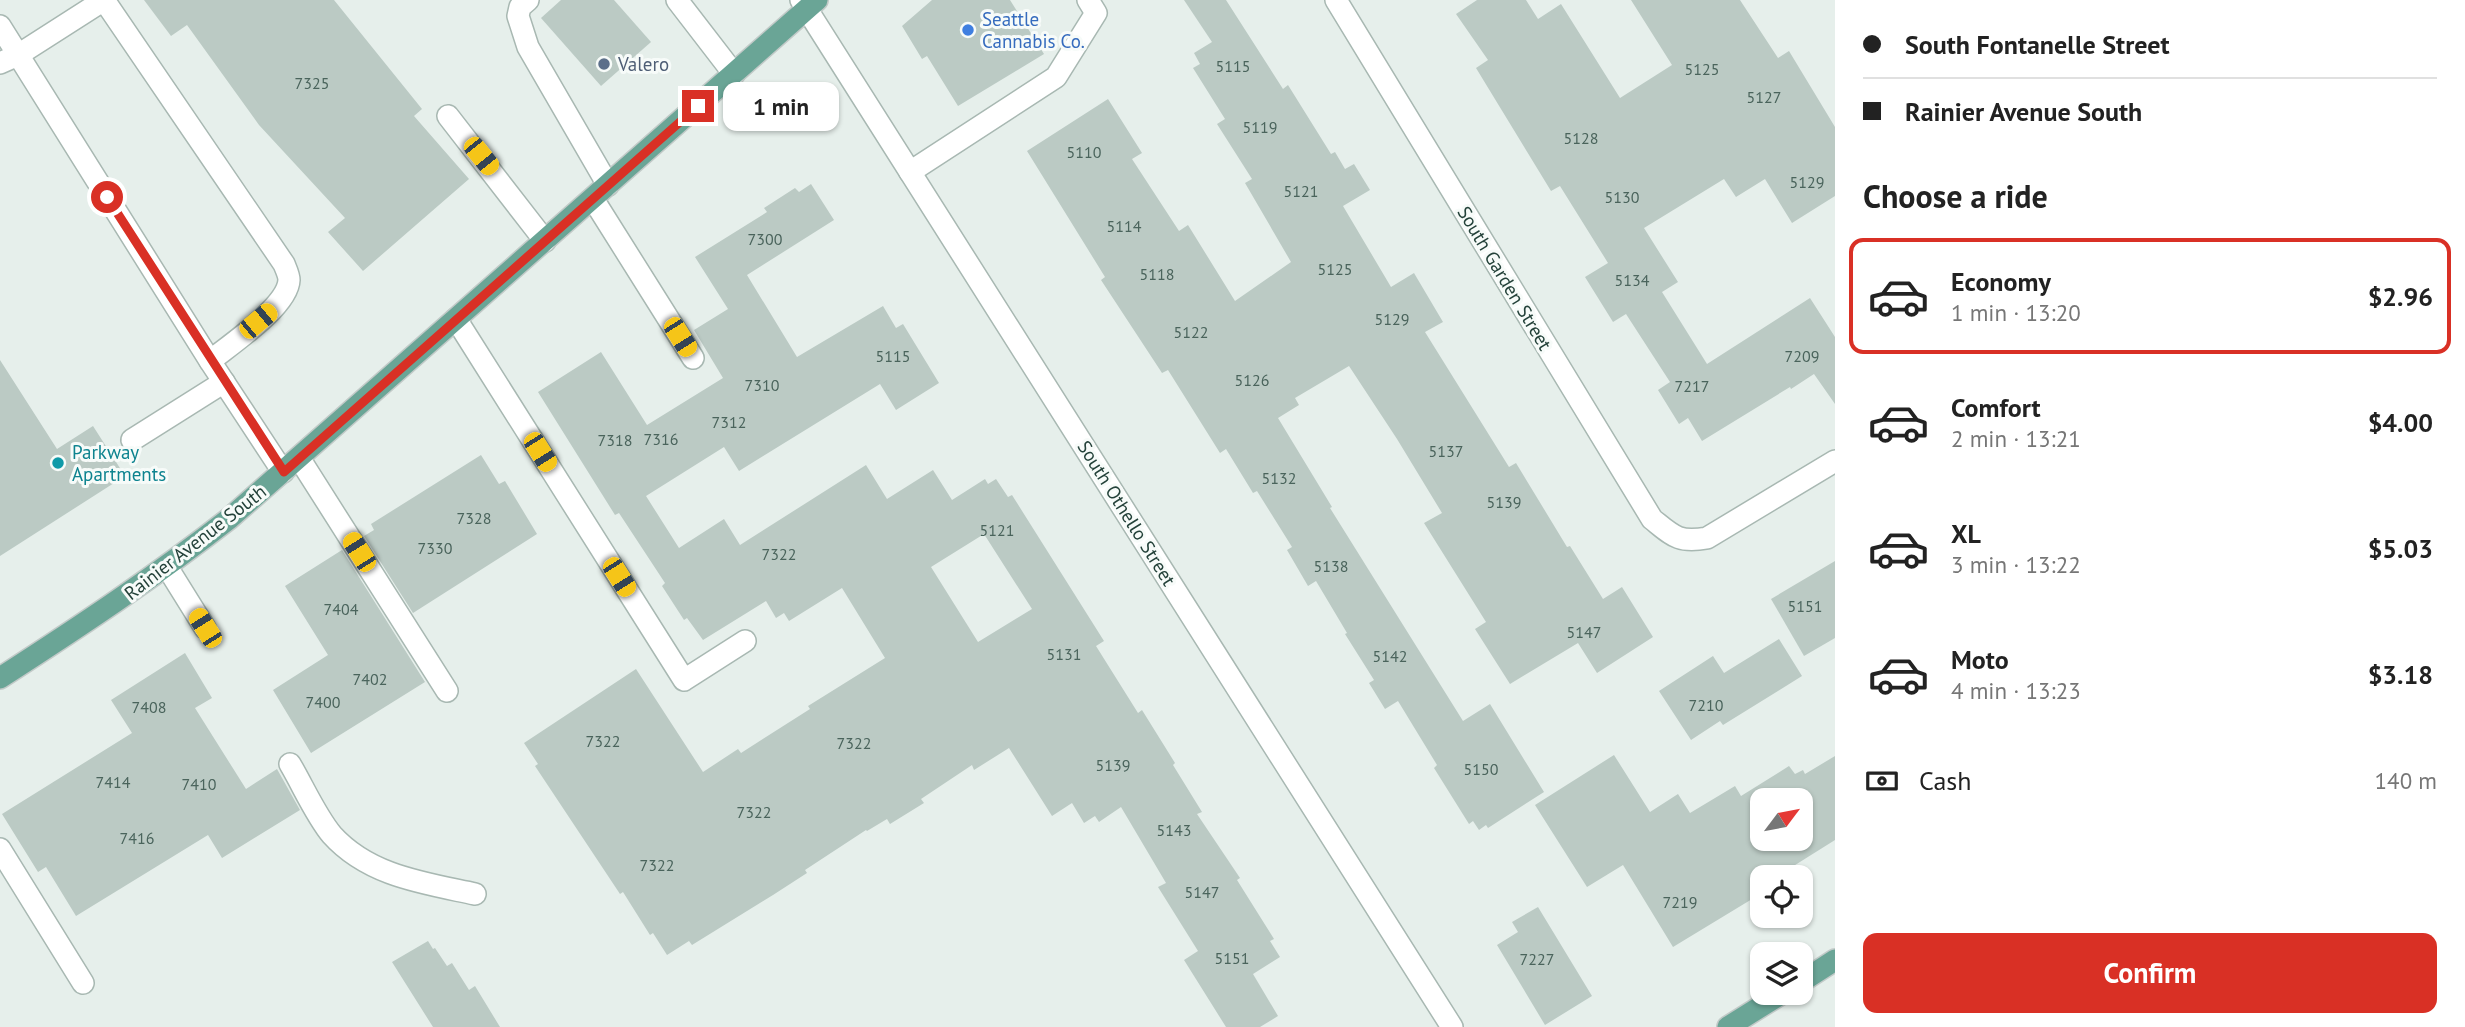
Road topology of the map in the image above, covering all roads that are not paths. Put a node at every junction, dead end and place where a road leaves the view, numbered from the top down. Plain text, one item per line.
1 (528, 0) edge
2 (677, 0) edge
3 (1088, 0) edge
4 (1336, 0) edge
5 (808, 3) edge
6 (0, 26) edge
7 (9, 59) edge
8 (734, 74) junction
9 (448, 116) dead end
10 (910, 172) junction
11 (600, 192) junction
12 (545, 240) junction
13 (456, 319) junction
14 (693, 358) dead end
15 (210, 361) junction
16 (224, 382) junction
17 (132, 440) dead end
18 (1835, 461) edge
19 (291, 465) junction
20 (167, 567) junction
21 (205, 628) dead end
22 (745, 641) dead end
23 (0, 678) edge
24 (447, 691) dead end
25 (290, 764) dead end
26 (0, 849) edge
27 (475, 894) dead end
28 (1835, 960) edge
29 (1813, 974) edge
30 (83, 983) dead end
31 (1763, 1005) edge
32 (1452, 1027) edge
33 (1728, 1027) edge

1 - 11 street
2 - 8 street
3 - 10 street
4 - 18 street, South Garden Street
5 - 8 main road, Rainier Avenue South
5 - 10 street, South Othello Street
6 - 7 street
7 - 15 street
7 - 15 street
8 - 11 main road, Rainier Avenue South
9 - 12 street
10 - 32 street, South Othello Street
11 - 12 main road, Rainier Avenue South
11 - 14 street
12 - 13 main road, Rainier Avenue South
13 - 19 main road, Rainier Avenue South
13 - 22 street
15 - 16 street
16 - 17 street
16 - 19 street
19 - 20 main road, Rainier Avenue South
19 - 24 street
20 - 21 street
20 - 23 main road, Rainier Avenue South
25 - 27 street
26 - 30 street
28 - 29 main road
31 - 33 main road

